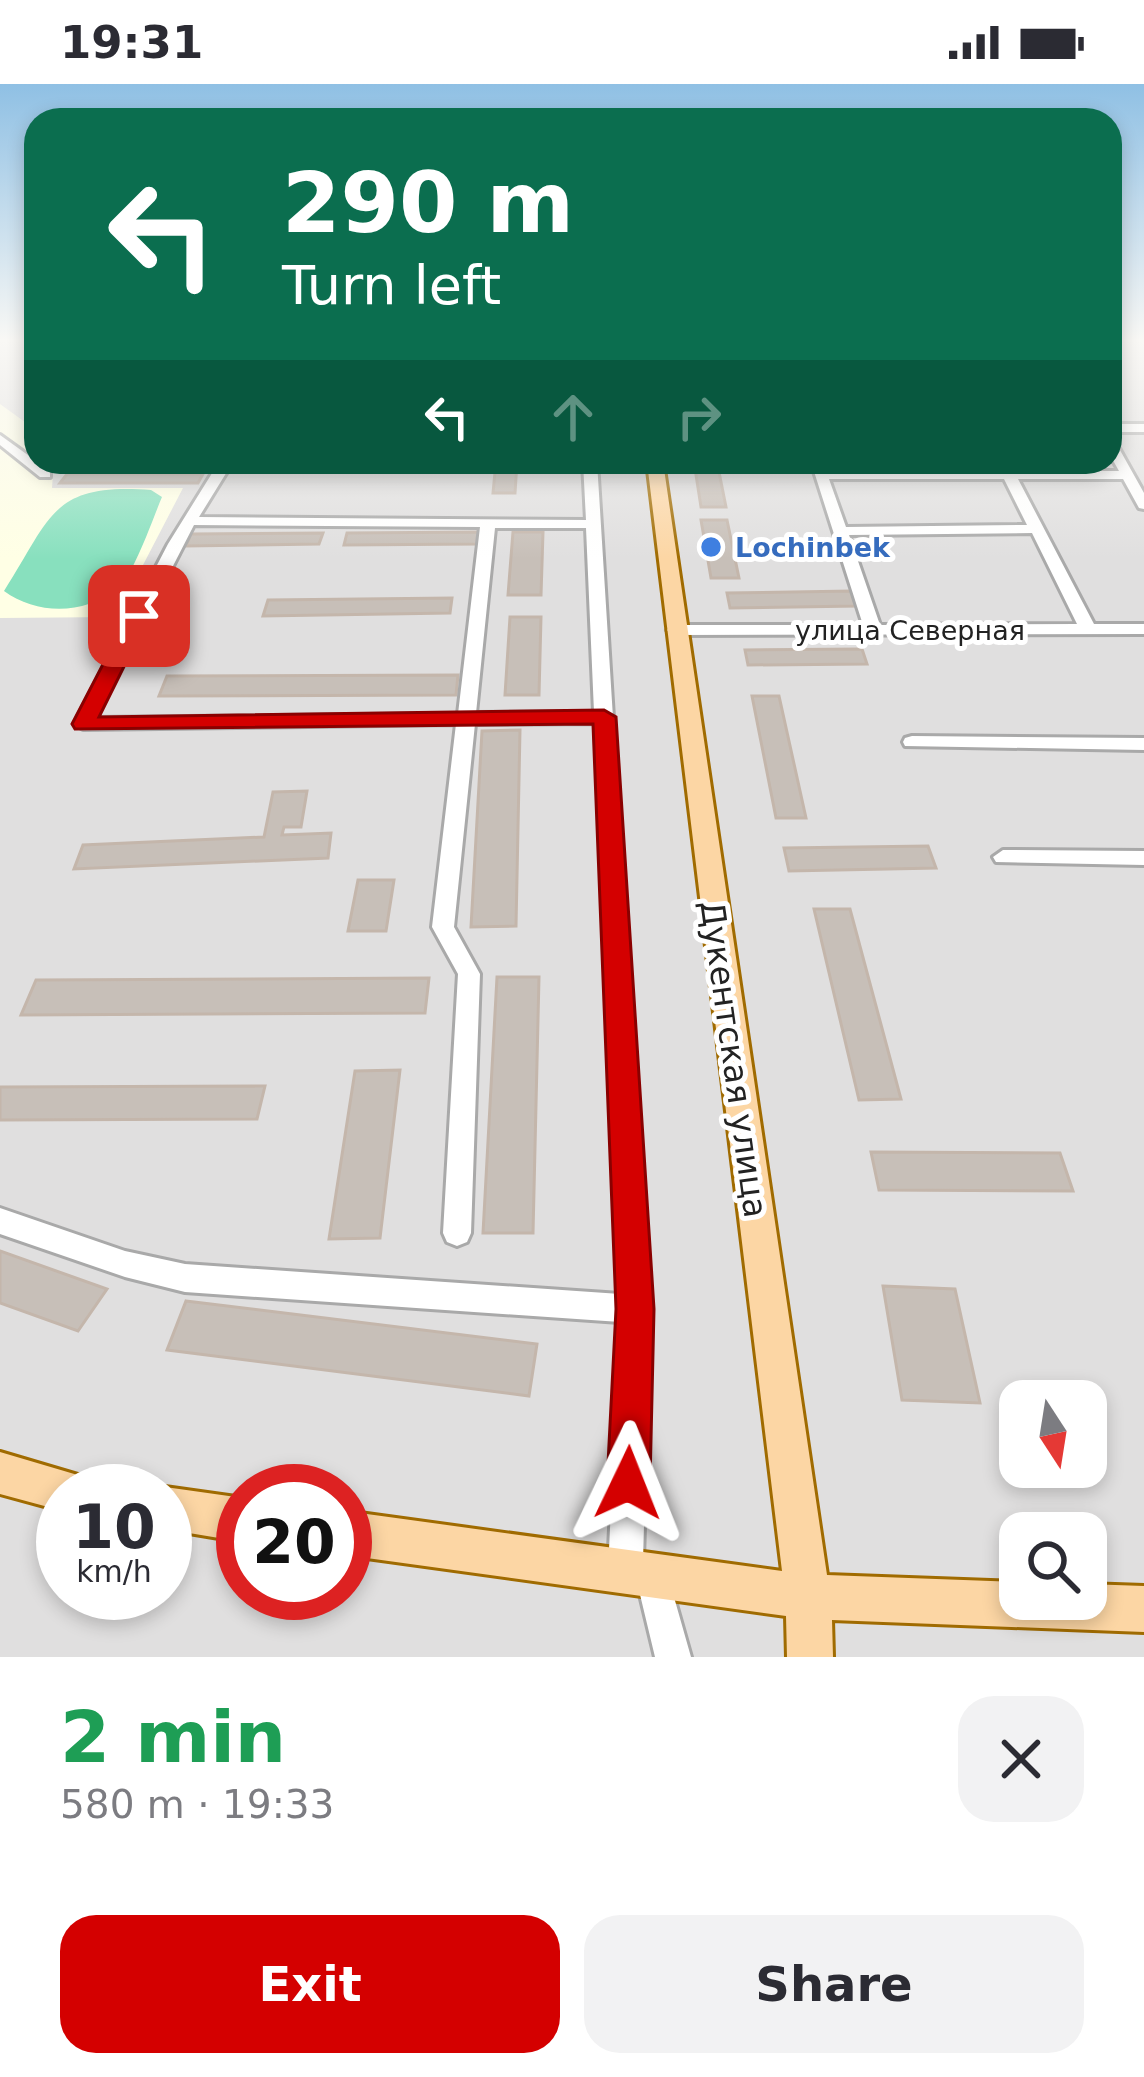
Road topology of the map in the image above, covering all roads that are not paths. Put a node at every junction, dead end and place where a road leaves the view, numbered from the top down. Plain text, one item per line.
1 (0, 439) edge
2 (24, 458) edge
3 (1122, 467) edge
4 (219, 474) edge
5 (591, 474) edge
6 (656, 474) edge
7 (821, 474) edge
8 (983, 474) edge
9 (1010, 475) junction
10 (1126, 475) junction
11 (1144, 505) edge
12 (191, 521) junction
13 (488, 523) junction
14 (593, 524) junction
15 (1037, 529) junction
16 (840, 531) junction
17 (873, 629) junction
18 (1088, 629) junction
19 (1144, 629) edge
20 (675, 630) junction
21 (604, 717) junction
22 (466, 718) junction
23 (912, 742) dead end
24 (1144, 744) edge
25 (1003, 857) dead end
26 (1144, 858) edge
27 (0, 1221) edge
28 (457, 1233) dead end
29 (635, 1309) junction
30 (0, 1473) edge
31 (36, 1483) edge
32 (372, 1537) edge
33 (639, 1572) junction
34 (808, 1597) junction
35 (1144, 1610) edge
36 (673, 1657) edge
37 (810, 1657) edge

1 - 2 street
3 - 10 street
4 - 12 street
5 - 14 street
6 - 20 main road, Дукентская улица
7 - 16 street
8 - 9 street
9 - 10 street
9 - 15 street
10 - 11 street
12 - 13 street
12 - 22 street
13 - 14 street
13 - 22 street
14 - 21 street
15 - 16 street
15 - 18 street
16 - 17 street
17 - 18 street, улица Северная
17 - 20 street, улица Северная
18 - 19 street, улица Северная
20 - 34 main road, Дукентская улица
21 - 22 street
21 - 29 street
22 - 28 street
23 - 24 street
25 - 26 street
27 - 29 street
29 - 33 street
30 - 31 main road
32 - 33 main road
33 - 34 main road
33 - 36 street
34 - 35 main road
34 - 37 main road, Дукентская улица

